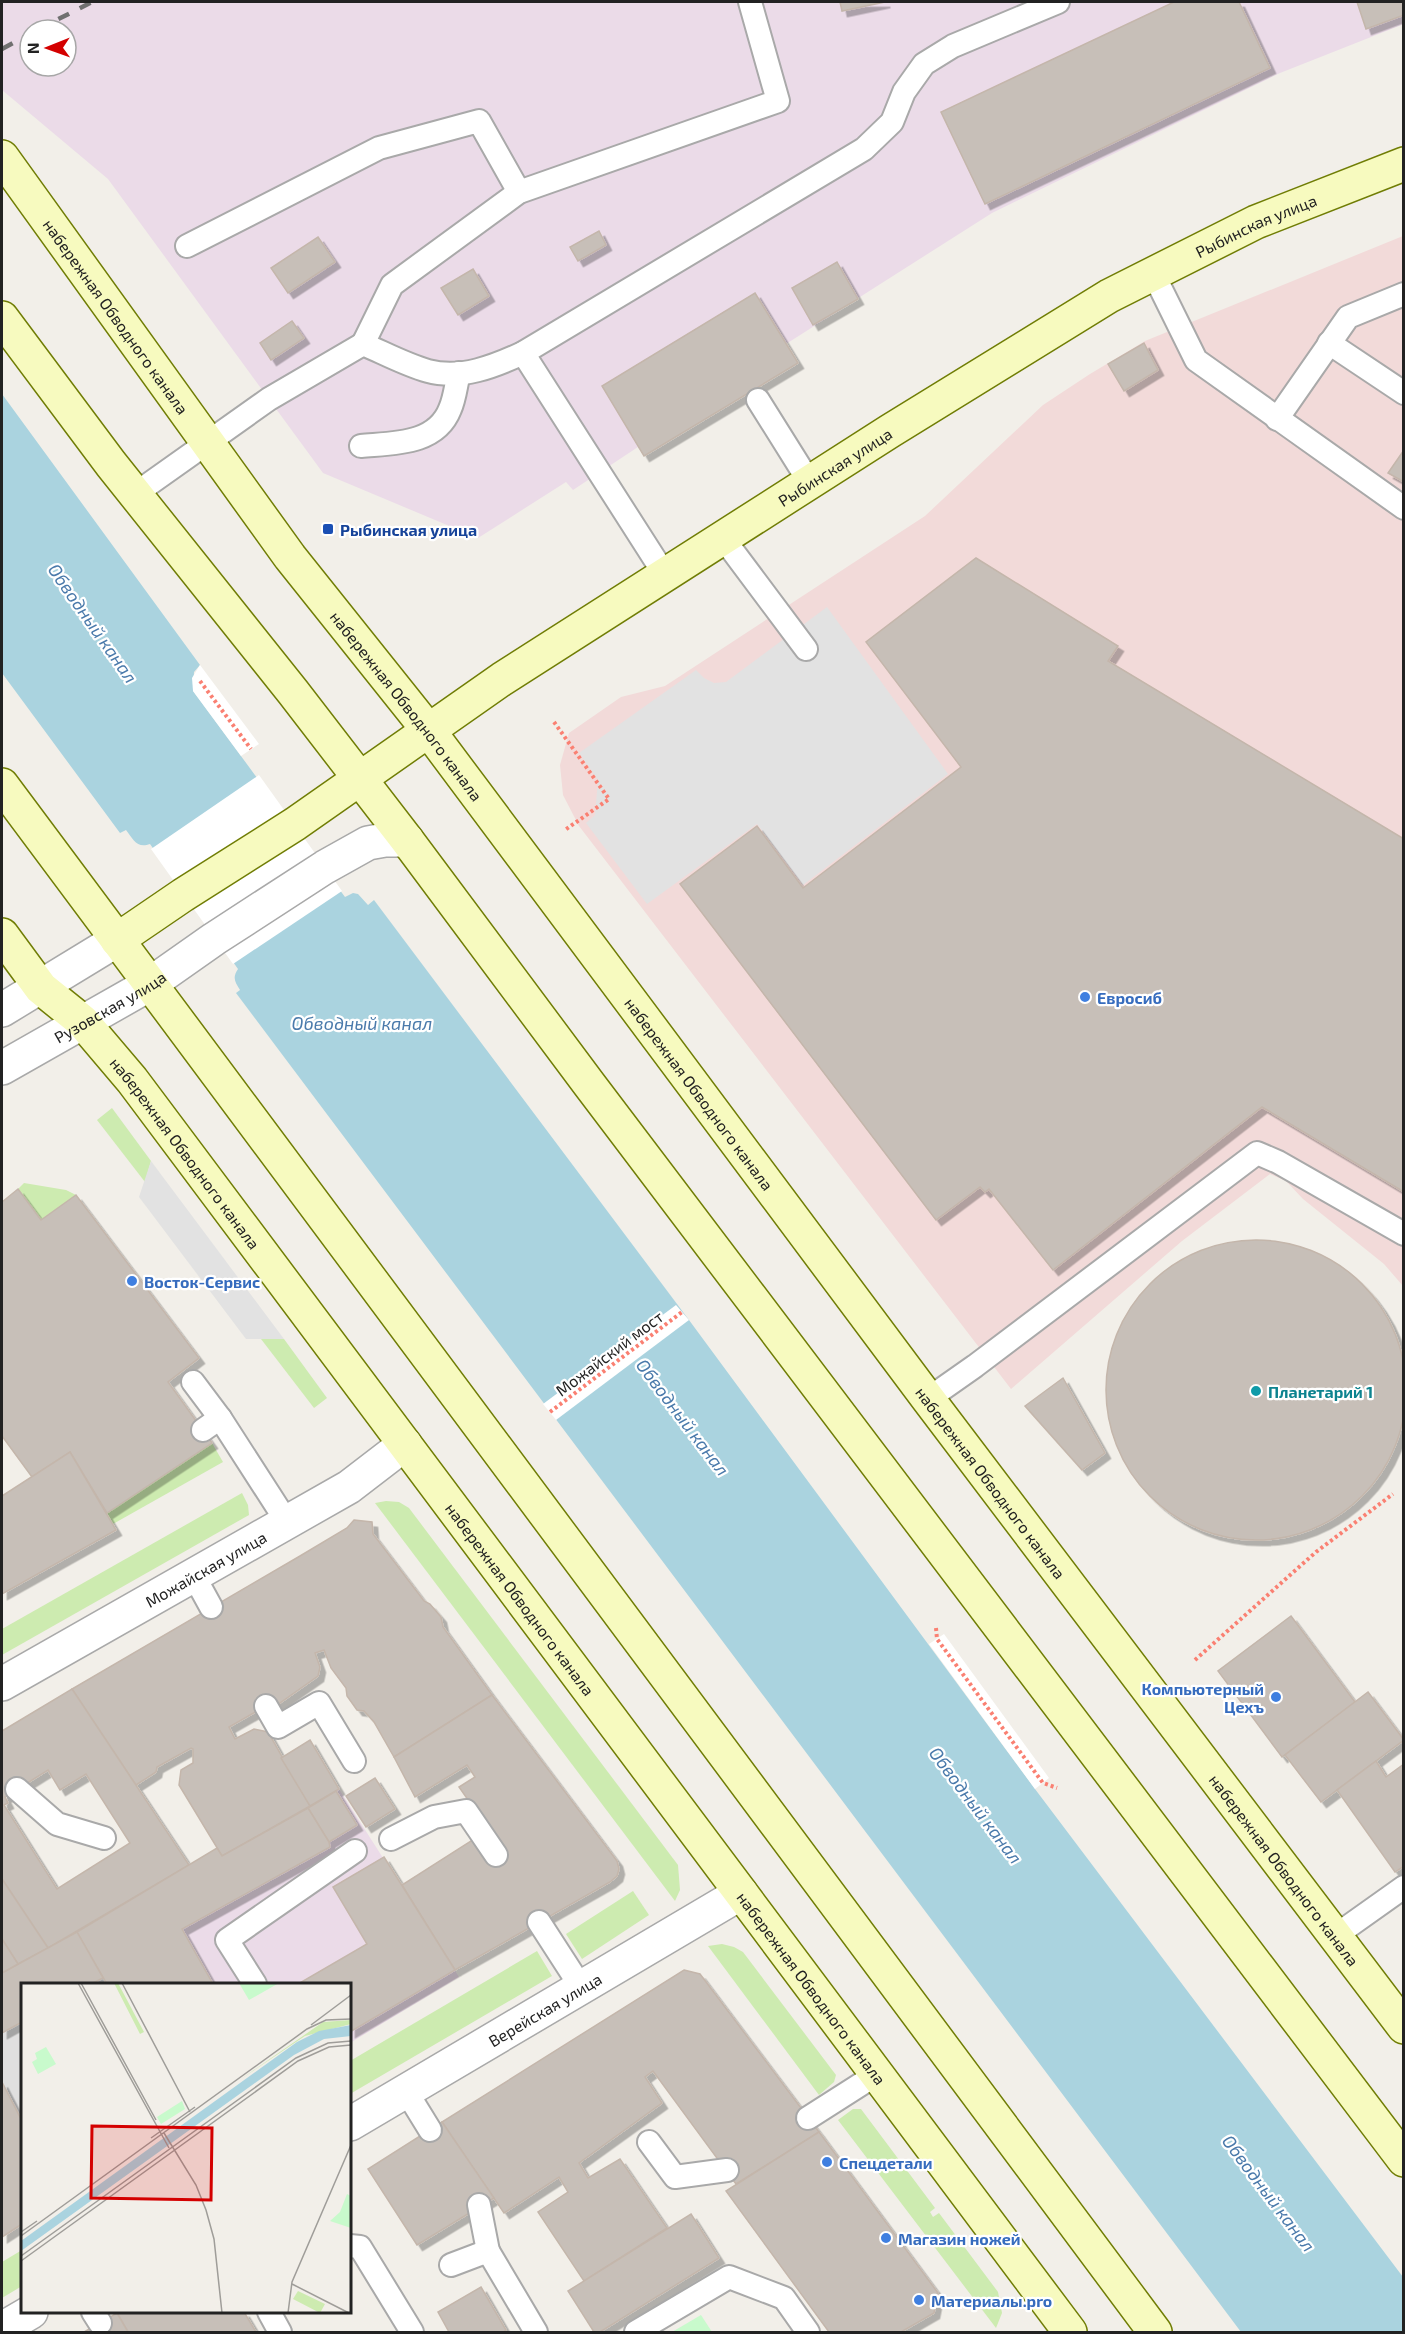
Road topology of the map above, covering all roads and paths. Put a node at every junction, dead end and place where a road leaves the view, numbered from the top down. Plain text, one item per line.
1 (750, 2) edge
2 (1058, 2) edge
3 (2, 157) edge
4 (1404, 164) edge
5 (519, 192) junction
6 (187, 246) dead end
7 (1153, 273) junction
8 (1404, 294) edge
9 (2, 318) edge
10 (1329, 343) junction
11 (363, 344) junction
12 (524, 353) junction
13 (459, 373) junction
14 (1404, 393) edge
15 (758, 400) dead end
16 (1277, 419) junction
17 (208, 442) junction
18 (361, 446) dead end
19 (810, 483) junction
20 (135, 494) junction
21 (1404, 508) edge
22 (723, 538) junction
23 (665, 574) junction
24 (806, 649) dead end
25 (200, 681) dead end
26 (554, 723) dead end
27 (429, 731) junction
28 (251, 749) dead end
29 (360, 780) junction
30 (2, 785) edge
31 (565, 830) dead end
32 (407, 840) junction
33 (2, 935) edge
34 (117, 940) junction
35 (150, 984) junction
36 (41, 988) junction
37 (2, 1011) edge
38 (82, 1021) junction
39 (2, 1068) edge
40 (1404, 1234) edge
41 (682, 1312) dead end
42 (193, 1382) dead end
43 (928, 1399) junction
44 (550, 1412) dead end
45 (405, 1444) junction
46 (1393, 1494) dead end
47 (287, 1522) junction
48 (194, 1576) junction
49 (211, 1607) dead end
50 (936, 1628) dead end
51 (1194, 1660) dead end
52 (2, 1684) edge
53 (266, 1706) dead end
54 (354, 1761) dead end
55 (1057, 1788) dead end
56 (17, 1789) dead end
57 (104, 1838) dead end
58 (391, 1839) dead end
59 (355, 1851) dead end
60 (496, 1855) dead end
61 (1404, 1887) edge
62 (741, 1893) junction
63 (539, 1922) dead end
64 (1335, 1936) junction
65 (254, 1983) edge
66 (581, 1987) junction
67 (1404, 2027) edge
68 (877, 2074) junction
69 (406, 2091) junction
70 (808, 2118) dead end
71 (351, 2123) edge
72 (430, 2130) dead end
73 (650, 2142) dead end
74 (1404, 2160) edge
75 (728, 2170) dead end
76 (479, 2205) dead end
77 (351, 2246) edge
78 (488, 2251) junction
79 (451, 2265) dead end
80 (29, 2313) edge
81 (270, 2313) edge
82 (2, 2329) edge
83 (280, 2332) edge
84 (412, 2332) edge
85 (536, 2332) edge
86 (636, 2332) edge
87 (808, 2332) edge
88 (1067, 2332) edge
89 (1155, 2332) edge

1 - 5 lane
2 - 12 lane
3 - 17 main road, набережная Обводного канала
4 - 7 main road, Рыбинская улица
5 - 6 lane
5 - 11 lane
7 - 16 lane
7 - 19 main road, Рыбинская улица
8 - 10 lane
9 - 20 main road
10 - 14 lane
10 - 16 lane
11 - 13 lane
11 - 17 lane
12 - 13 lane
12 - 23 lane
13 - 18 lane
15 - 19 lane
16 - 21 lane
17 - 20 lane
17 - 27 main road, набережная Обводного канала
19 - 22 main road, Рыбинская улица
20 - 29 main road
22 - 23 main road, Рыбинская улица
22 - 24 lane
23 - 27 main road, Рыбинская улица
25 - 28 path
26 - 31 path
27 - 29 main road, Рыбинская улица
27 - 43 main road, набережная Обводного канала
29 - 32 main road
29 - 34 main road, Рыбинская улица
30 - 34 main road
32 - 35 street, Рузовская улица
32 - 74 main road
33 - 36 main road, набережная Обводного канала
34 - 35 main road
34 - 36 street
35 - 38 street, Рузовская улица
35 - 89 main road
36 - 37 street
36 - 38 main road, набережная Обводного канала
38 - 39 street, Рузовская улица
38 - 45 main road, набережная Обводного канала
40 - 43 lane
41 - 44 path, Можайский мост
42 - 47 lane
43 - 64 main road, набережная Обводного канала
45 - 47 street, Можайская улица
45 - 62 main road, набережная Обводного канала
46 - 51 path
47 - 48 street, Можайская улица
48 - 49 lane
48 - 52 street, Можайская улица
50 - 55 path
53 - 54 lane
56 - 57 lane
58 - 60 lane
59 - 65 lane
61 - 64 lane
62 - 66 street, Верейская улица
62 - 68 main road, набережная Обводного канала
63 - 66 lane
64 - 67 main road, набережная Обводного канала
66 - 69 street, Верейская улица
68 - 70 lane
68 - 88 main road, набережная Обводного канала
69 - 71 street, Верейская улица
69 - 72 lane
73 - 75 lane
76 - 78 lane
77 - 84 lane
78 - 79 lane
78 - 85 lane
80 - 82 street
81 - 83 lane
86 - 87 lane

